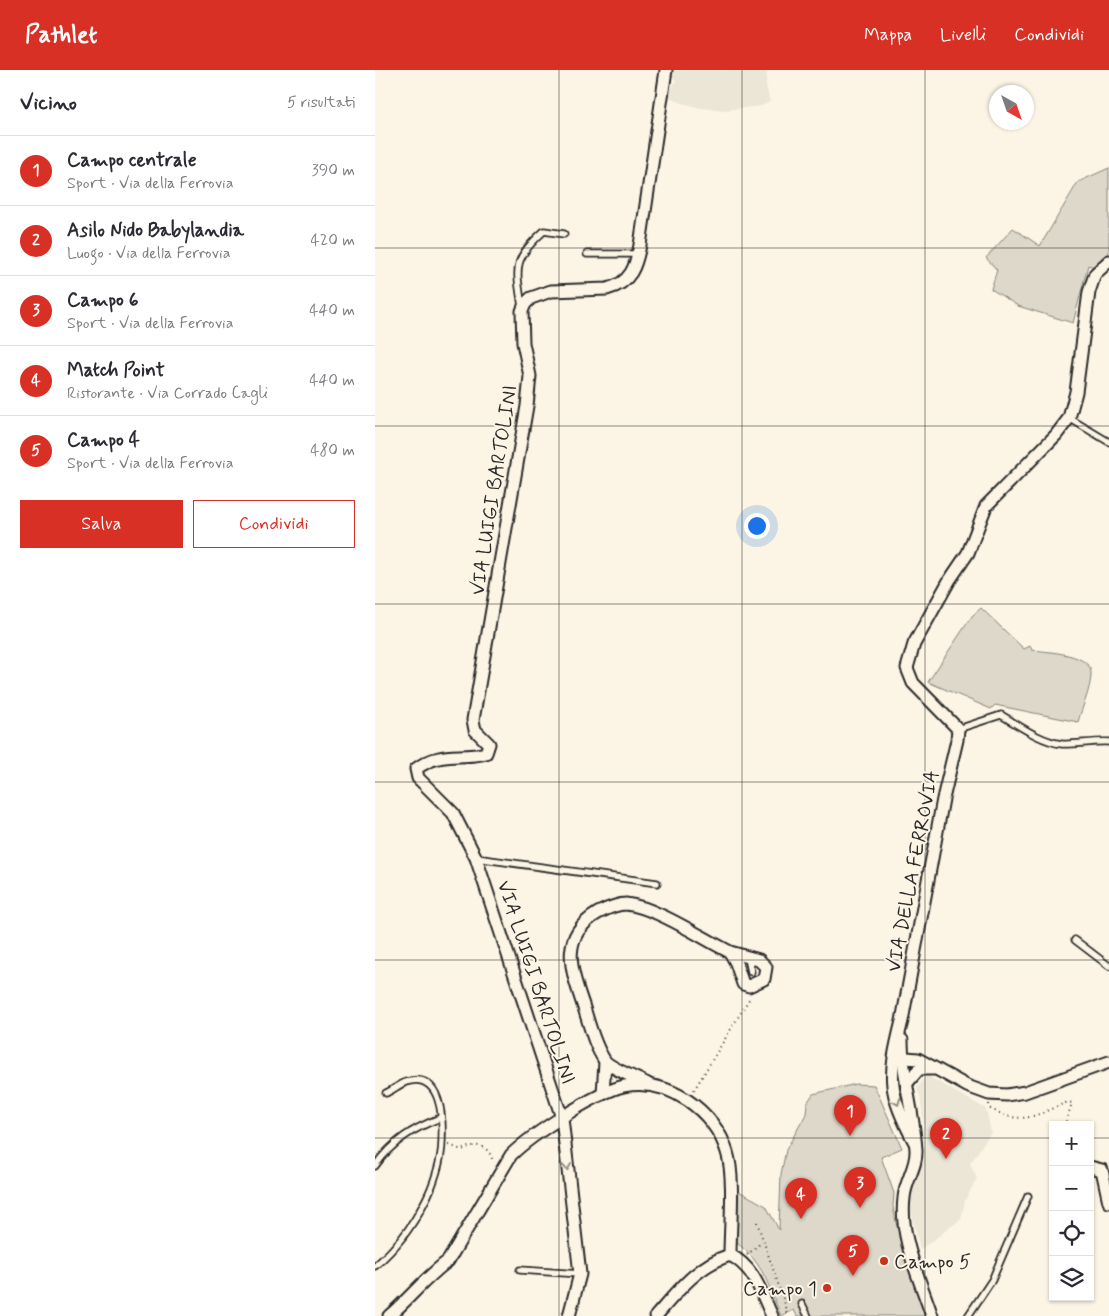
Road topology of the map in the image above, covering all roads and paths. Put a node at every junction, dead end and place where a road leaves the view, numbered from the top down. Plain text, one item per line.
1 (665, 70) edge
2 (564, 234) dead end
3 (640, 245) junction
4 (587, 254) dead end
5 (1109, 261) edge
6 (522, 311) junction
7 (1069, 418) junction
8 (1109, 442) edge
9 (958, 729) junction
10 (1109, 742) edge
11 (476, 858) junction
12 (657, 883) dead end
13 (1075, 940) dead end
14 (730, 952) junction
15 (747, 956) junction
16 (1109, 966) edge
17 (751, 972) dead end
18 (758, 983) junction
19 (897, 1057) junction
20 (605, 1062) junction
21 (1109, 1062) edge
22 (935, 1069) junction
23 (891, 1081) junction
24 (907, 1083) junction
25 (650, 1085) junction
26 (386, 1093) dead end
27 (603, 1094) junction
28 (989, 1094) junction
29 (688, 1099) junction
30 (440, 1118) junction
31 (562, 1118) junction
32 (1066, 1121) edge
33 (443, 1142) junction
34 (915, 1143) junction
35 (494, 1165) dead end
36 (375, 1166) edge
37 (1094, 1168) edge
38 (1028, 1196) dead end
39 (1109, 1202) edge
40 (757, 1222) dead end
41 (762, 1242) junction
42 (730, 1255) junction
43 (741, 1260) junction
44 (375, 1266) edge
45 (520, 1270) dead end
46 (580, 1274) junction
47 (802, 1304) dead end
48 (389, 1316) edge
49 (569, 1316) edge
50 (656, 1316) edge
51 (772, 1316) edge
52 (785, 1316) edge
53 (808, 1316) edge
54 (932, 1316) edge
55 (968, 1316) edge

1 - 3 street
2 - 6 lane
3 - 4 lane
3 - 6 street
5 - 7 street
6 - 11 street, VIA LUIGI BARTOLINI
7 - 8 lane
7 - 9 street
9 - 10 lane
9 - 19 street, VIA DELLA FERROVIA
11 - 12 lane, VIA LUIGI BARTOLINI
11 - 31 street, VIA LUIGI BARTOLINI
13 - 16 lane
14 - 15 street
14 - 18 street
14 - 20 street
15 - 17 lane
15 - 18 street
18 - 29 path
19 - 22 street
19 - 23 street, VIA DELLA FERROVIA
19 - 24 street, VIA DELLA FERROVIA
20 - 25 street
20 - 27 street
21 - 28 street
22 - 24 street
22 - 28 street
23 - 24 street
23 -> 34 street, VIA DELLA FERROVIA
24 - 34 street, VIA DELLA FERROVIA
25 - 27 street, VIA LUIGI BARTOLINI
25 - 29 street
26 - 30 lane
27 - 31 street, VIA LUIGI BARTOLINI
28 - 32 path
29 - 42 street
30 - 33 lane
30 - 36 lane
31 -> 46 street, VIA LUIGI BARTOLINI
31 - 48 street
33 - 35 path
33 - 44 lane
34 - 54 street, VIA DELLA FERROVIA
37 - 39 street
38 - 55 lane
40 - 41 path
41 - 43 path
41 - 52 path
42 - 43 street
42 - 50 street
43 - 51 street
45 - 46 lane
46 - 49 street, VIA LUIGI BARTOLINI
47 - 53 lane

